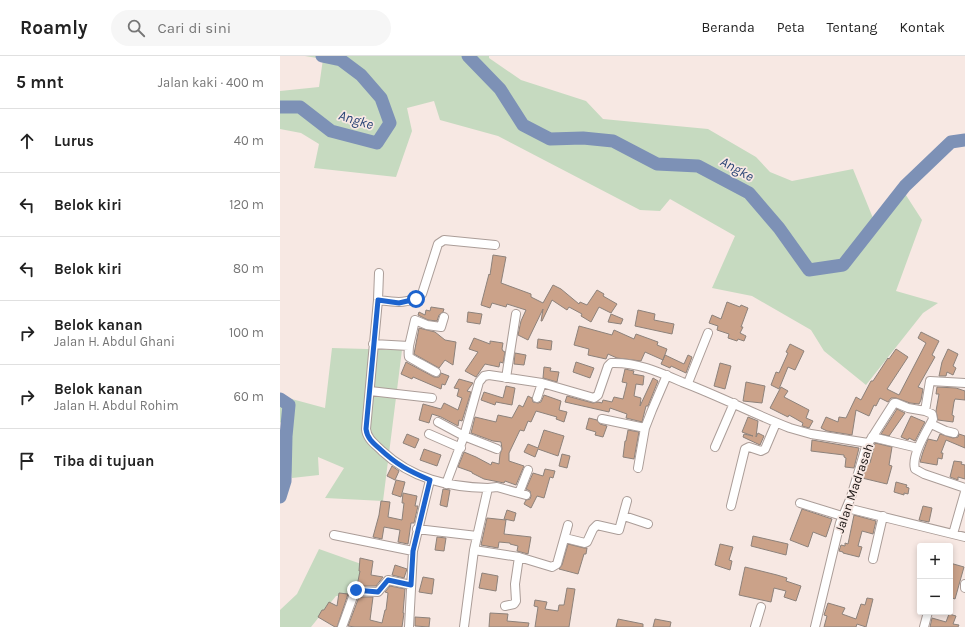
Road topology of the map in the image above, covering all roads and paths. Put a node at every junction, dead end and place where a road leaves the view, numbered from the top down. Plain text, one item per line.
1 (495, 245) dead end
2 (379, 273) dead end
3 (378, 300) junction
4 (516, 314) dead end
5 (444, 317) dead end
6 (708, 333) dead end
7 (373, 344) junction
8 (409, 346) junction
9 (436, 372) dead end
10 (667, 375) junction
11 (506, 378) junction
12 (542, 383) junction
13 (688, 383) junction
14 (965, 383) edge
15 (370, 391) junction
16 (432, 398) dead end
17 (537, 398) dead end
18 (734, 403) junction
19 (924, 411) junction
20 (602, 419) dead end
21 (438, 422) dead end
22 (776, 423) junction
23 (931, 424) junction
24 (645, 428) junction
25 (954, 433) dead end
26 (429, 434) dead end
27 (464, 436) junction
28 (870, 440) junction
29 (715, 447) dead end
30 (460, 448) junction
31 (918, 448) junction
32 (497, 449) dead end
33 (638, 468) dead end
34 (528, 470) dead end
35 (430, 480) junction
36 (446, 484) junction
37 (488, 488) junction
38 (965, 488) edge
39 (965, 492) edge
40 (627, 501) dead end
41 (800, 503) dead end
42 (731, 506) dead end
43 (847, 508) junction
44 (624, 516) junction
45 (842, 516) junction
46 (883, 516) junction
47 (648, 524) dead end
48 (568, 525) dead end
49 (418, 529) junction
50 (953, 534) junction
51 (334, 535) dead end
52 (477, 536) junction
53 (965, 537) edge
54 (565, 538) junction
55 (474, 550) junction
56 (413, 551) junction
57 (519, 557) junction
58 (873, 559) dead end
59 (965, 584) edge
60 (411, 585) junction
61 (965, 588) edge
62 (504, 606) dead end
63 (762, 607) dead end
64 (927, 615) edge
65 (342, 627) edge
66 (409, 627) edge
67 (464, 627) edge
68 (755, 627) edge
69 (815, 627) edge
70 (924, 627) edge

1 - 3 street
2 - 3 street
3 - 7 street
4 - 11 street
5 - 8 street
6 - 13 street
7 - 8 street
7 - 15 street
8 - 9 street
10 - 12 street
10 - 13 street
10 - 24 street
11 - 12 street
11 - 27 street
12 - 17 street
13 - 18 street
14 - 19 street
15 - 16 street
15 - 35 street
18 - 22 street
18 - 29 street
19 - 23 street
19 - 28 street, Jalan Madrasah
20 - 24 street
21 - 27 street
22 - 28 street
22 - 42 street
23 - 25 street
23 - 31 street
24 - 33 street
26 - 30 street
27 - 30 street
27 - 32 street
28 - 31 street
28 - 43 street, Jalan Madrasah
30 - 36 street
31 - 38 street
34 - 37 street
35 - 36 street
35 - 49 street
36 - 37 street
37 - 52 street
39 - 50 street
40 - 44 street
41 - 45 street
43 - 45 street, Jalan Madrasah
43 - 46 street
44 - 47 street
44 - 54 street
45 - 69 street, Jalan Madrasah
46 - 50 street
46 - 58 street
48 - 54 street
49 - 52 street
49 - 56 street
50 - 53 street
51 - 56 street
52 - 55 street
54 - 57 street
55 - 57 street
55 - 67 street
56 - 60 street
57 - 62 street
59 - 61 street
60 - 65 street
60 - 66 street
63 - 68 street
64 - 70 street

